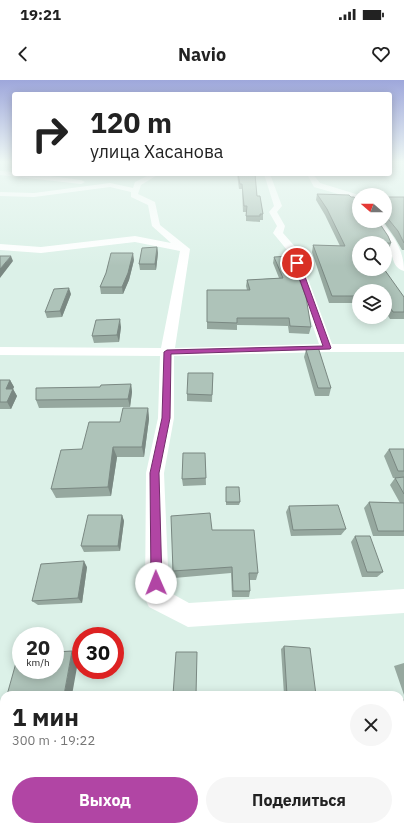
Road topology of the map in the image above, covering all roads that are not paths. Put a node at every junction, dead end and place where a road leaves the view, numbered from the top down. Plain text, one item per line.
1 (136, 196) edge
2 (275, 196) edge
3 (382, 228) edge
4 (0, 247) edge
5 (185, 250) junction
6 (404, 268) edge
7 (327, 348) junction
8 (404, 348) edge
9 (0, 351) edge
10 (167, 352) junction
11 (404, 601) edge

1 - 5 street
2 - 7 street
3 - 6 street
4 - 5 street
5 - 10 street
7 - 8 street
7 - 10 street
9 - 10 street
10 - 11 street

